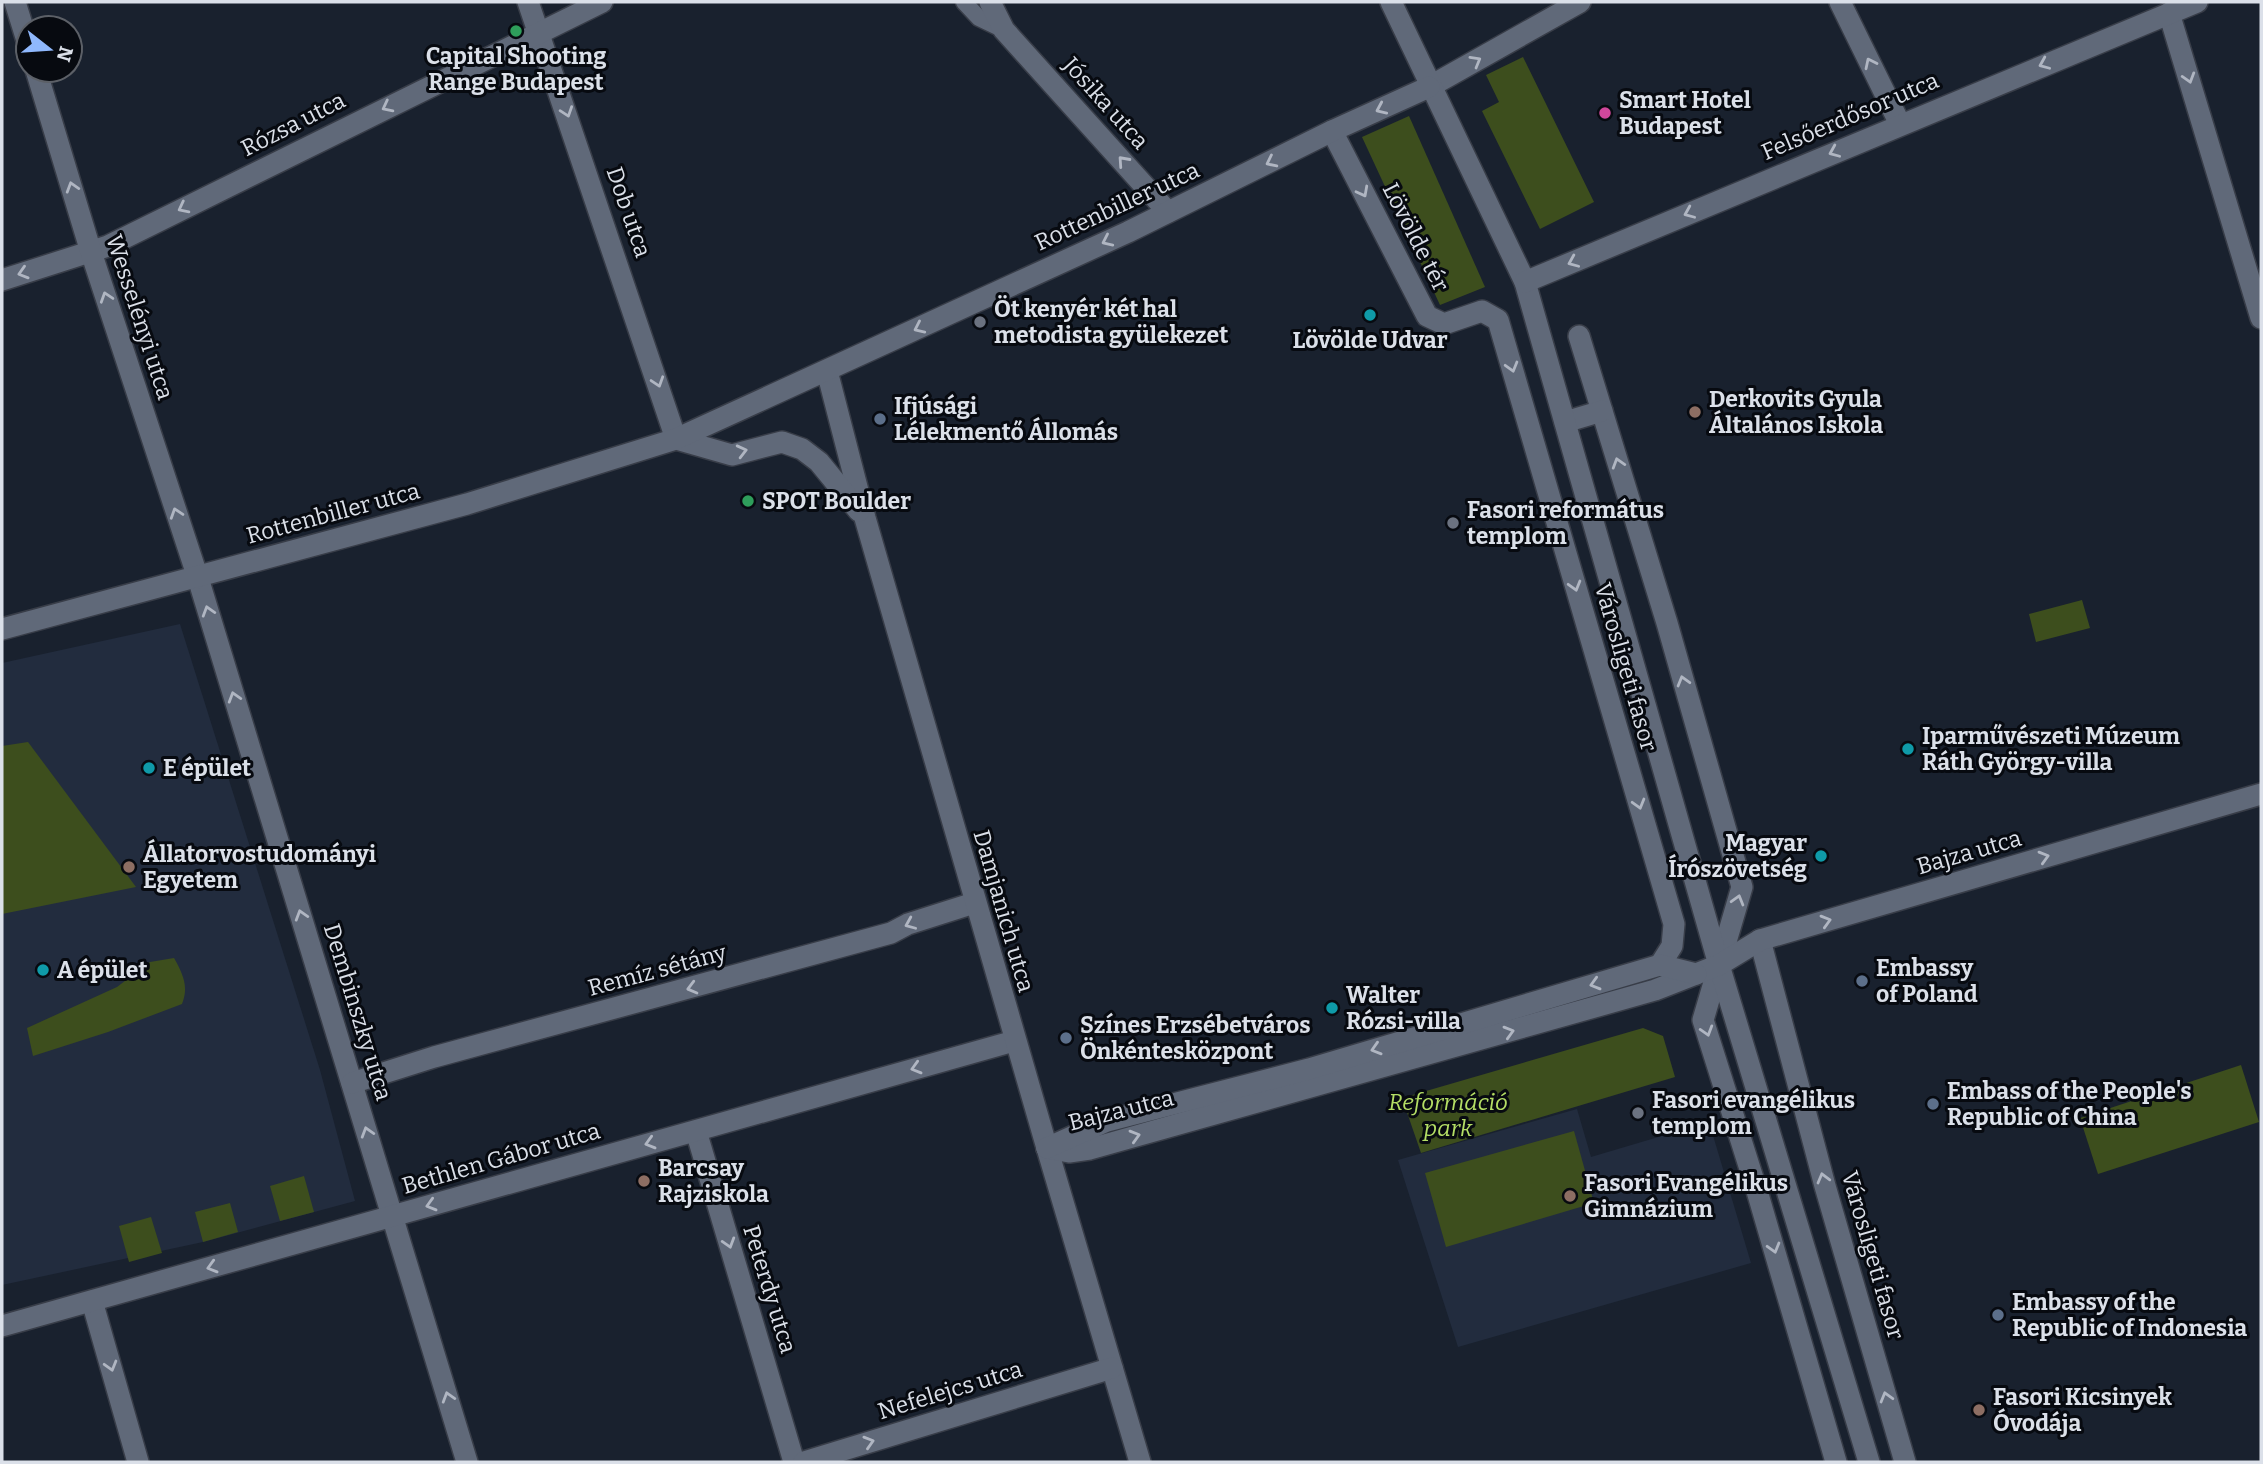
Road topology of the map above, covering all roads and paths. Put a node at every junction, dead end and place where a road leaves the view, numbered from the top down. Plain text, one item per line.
1 (528, 2) edge
2 (602, 2) edge
3 (964, 2) edge
4 (990, 2) edge
5 (1391, 2) edge
6 (1580, 2) edge
7 (1840, 2) edge
8 (2197, 2) edge
9 (2169, 13) junction
10 (1004, 30) junction
11 (539, 31) junction
12 (40, 84) edge
13 (1429, 87) junction
14 (1900, 124) junction
15 (1332, 131) junction
16 (1168, 212) junction
17 (91, 252) junction
18 (2, 280) edge
19 (1525, 282) junction
20 (1482, 310) joint
21 (2261, 318) edge
22 (1579, 336) dead end
23 (827, 371) junction
24 (1602, 411) junction
25 (1565, 422) junction
26 (676, 439) junction
27 (865, 518) junction
28 (198, 578) junction
29 (2, 629) edge
30 (2261, 794) edge
31 (974, 904) junction
32 (1760, 940) junction
33 (1660, 965) junction
34 (1719, 965) junction
35 (1696, 974) junction
36 (1014, 1041) junction
37 (352, 1083) junction
38 (696, 1130) junction
39 (1046, 1147) junction
40 (393, 1216) junction
41 (92, 1301) junction
42 (2, 1326) edge
43 (1112, 1368) junction
44 (138, 1462) edge
45 (467, 1462) edge
46 (794, 1462) edge
47 (804, 1462) edge
48 (1140, 1462) edge
49 (1836, 1462) edge
50 (1869, 1462) edge
51 (1905, 1462) edge

1 - 11 street, Dob utca
2 - 11 street, Rózsa utca
3 - 10 street, Jósika utca
4 - 10 street, Jósika utca
5 - 13 street
13 -> 6 street, Rottenbiller utca
14 -> 7 street
8 - 9 street, Felsőerdősor utca
9 -> 14 street, Felsőerdősor utca
9 -> 21 street
16 -> 10 street, Jósika utca
11 -> 17 street, Rózsa utca
11 -> 26 street, Dob utca
17 -> 12 street, Wesselényi utca
13 -> 15 street, Rottenbiller utca
13 - 19 street
14 -> 19 street, Felsőerdősor utca
15 -> 16 street, Rottenbiller utca
15 -> 20 street, Lövölde tér
16 -> 23 street, Rottenbiller utca
17 -> 18 street, Rózsa utca
28 -> 17 street, Wesselényi utca
19 - 25 street, Városligeti fasor
20 -> 33 street, Városligeti fasor
22 - 24 street
23 - 26 street, Rottenbiller utca
23 - 27 street, Damjanich utca
24 - 25 street
34 -> 24 street
25 - 34 street, Városligeti fasor
26 -> 27 street
26 - 28 street, Rottenbiller utca
27 - 31 street, Damjanich utca
28 - 29 street, Rottenbiller utca
37 -> 28 street, Dembinszky utca
32 -> 30 street, Bajza utca
31 - 36 street, Damjanich utca
31 -> 37 street, Remíz sétány
32 - 34 street, Bajza utca
51 -> 32 street, Városligeti fasor
33 - 35 street
33 -> 39 street, Bajza utca
34 - 35 street, Bajza utca
34 -> 49 street
34 - 50 street, Városligeti fasor
39 -> 35 street, Bajza utca
36 -> 38 street, Bethlen Gábor utca
36 - 39 street, Damjanich utca
40 -> 37 street, Dembinszky utca
38 -> 40 street, Bethlen Gábor utca
38 -> 46 street, Peterdy utca
39 - 43 street, Damjanich utca
40 -> 41 street, Bethlen Gábor utca
45 -> 40 street, Dembinszky utca
41 - 42 street, Bethlen Gábor utca
41 -> 44 street
47 -> 43 street, Nefelejcs utca
43 - 48 street, Damjanich utca

